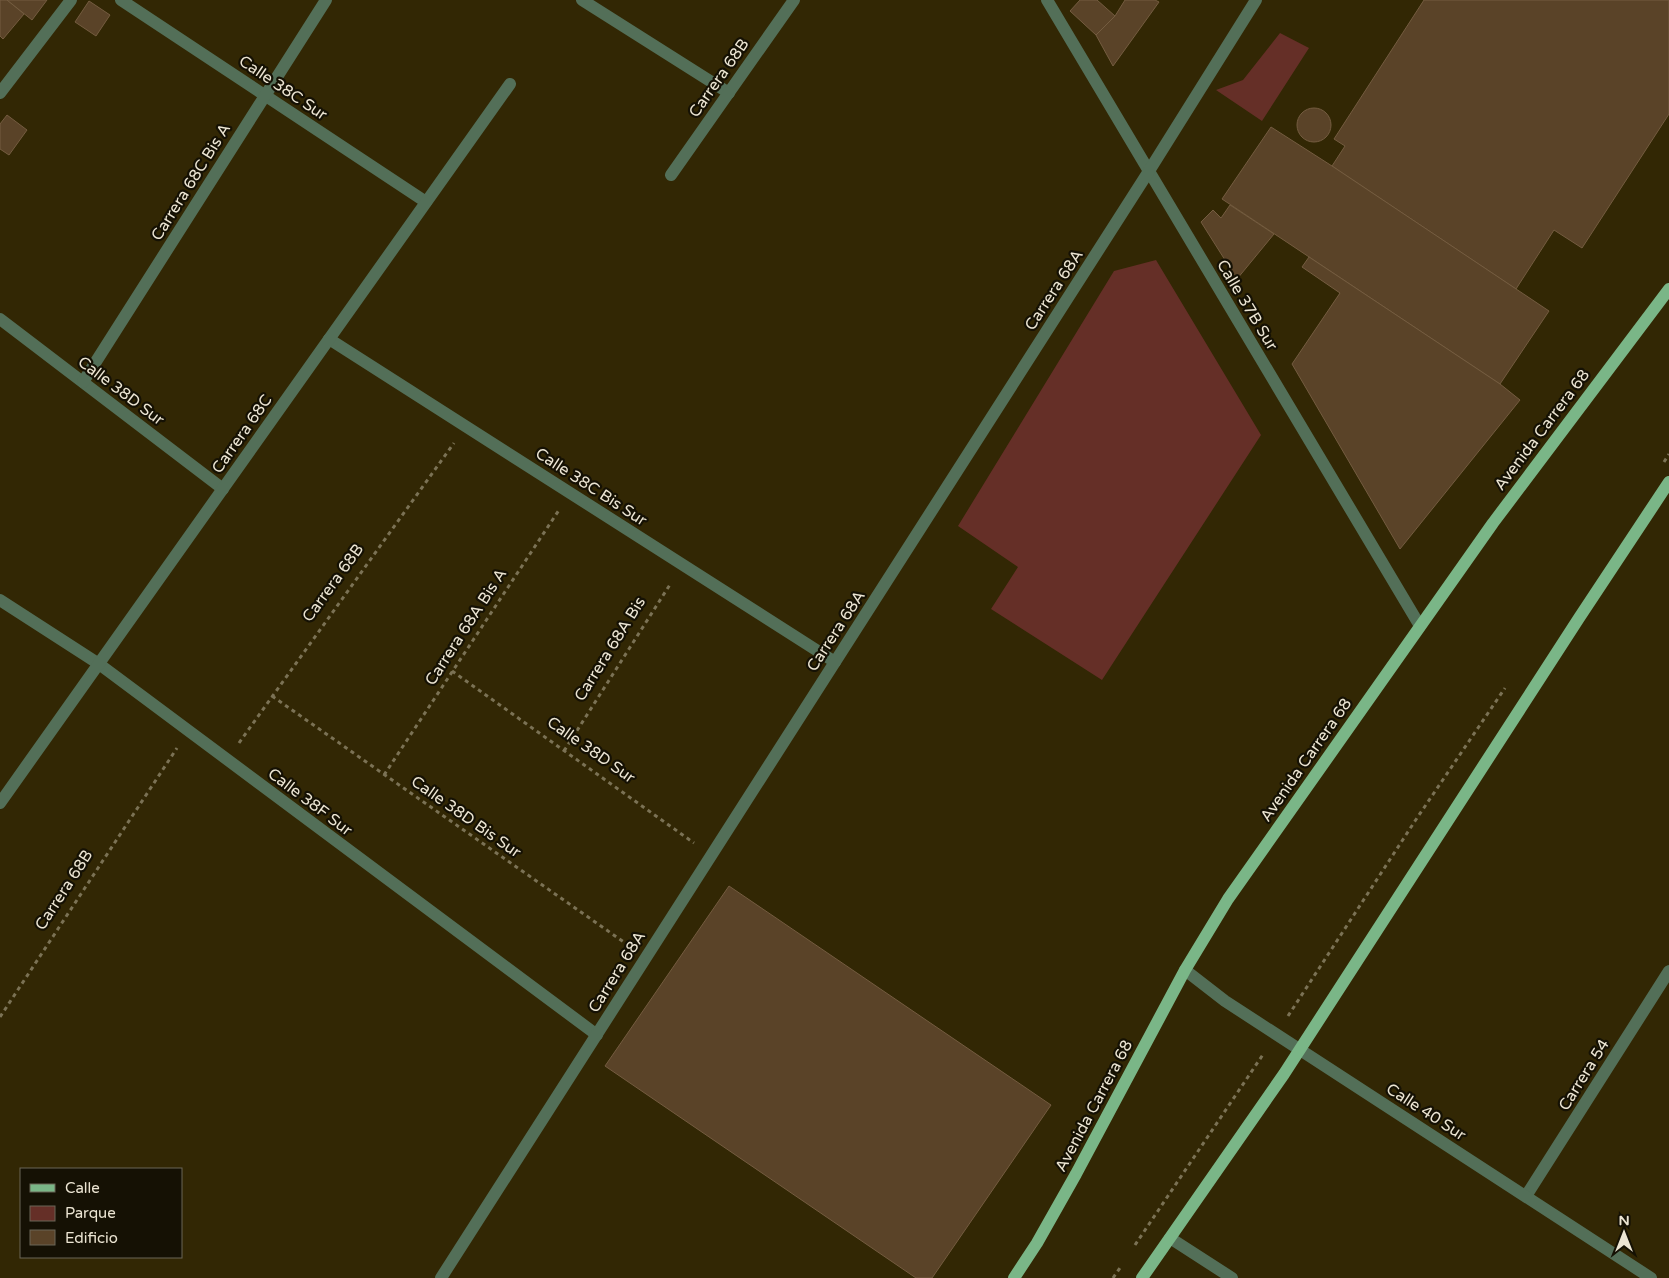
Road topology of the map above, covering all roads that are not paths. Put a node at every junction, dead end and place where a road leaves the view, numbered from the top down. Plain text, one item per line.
1 (71, 0) edge
2 (121, 0) edge
3 (326, 0) edge
4 (582, 0) edge
5 (794, 0) edge
6 (1256, 0) edge
7 (1050, 2) edge
8 (510, 84) dead end
9 (0, 93) edge
10 (728, 93) junction
11 (265, 95) junction
12 (1149, 171) junction
13 (671, 175) dead end
14 (426, 202) junction
15 (1669, 289) edge
16 (0, 319) edge
17 (330, 339) junction
18 (83, 382) junction
19 (1669, 482) edge
20 (223, 489) junction
21 (0, 600) edge
22 (1420, 626) junction
23 (835, 662) junction
24 (99, 664) junction
25 (4, 789) edge
26 (0, 803) edge
27 (1185, 970) junction
28 (1669, 971) edge
29 (596, 1035) junction
30 (1299, 1049) junction
31 (1526, 1196) junction
32 (1170, 1238) junction
33 (441, 1278) edge
34 (1014, 1278) edge
35 (1142, 1278) edge
36 (1232, 1278) edge
37 (1651, 1278) edge

1 - 9 street
2 - 11 street, Calle 38C Sur
3 - 11 street, Carrera 68C Bis A
4 - 10 street
5 - 10 street, Carrera 68B
6 - 12 street, Carrera 68A
7 - 12 street, Calle 37B Sur
8 - 14 street, Carrera 68C
10 - 13 street, Carrera 68B
11 - 14 street, Calle 38C Sur
11 - 18 street, Carrera 68C Bis A
12 - 22 street, Calle 37B Sur
12 - 23 street, Carrera 68A
14 - 17 street, Carrera 68C
15 - 22 main road, Avenida Carrera 68
16 - 18 street, Calle 38D Sur
17 - 20 street, Carrera 68C
17 - 23 street, Calle 38C Bis Sur
18 - 20 street, Calle 38D Sur
19 - 30 main road
20 - 24 street, Carrera 68C
21 - 24 street, Calle 38F Sur
22 - 27 main road, Avenida Carrera 68
23 - 29 street, Carrera 68A
24 - 25 street, Carrera 68C
24 - 29 street, Calle 38F Sur
25 - 26 street, Carrera 68C
27 - 30 street, Calle 40 Sur
27 - 34 main road, Avenida Carrera 68
28 - 31 street, Carrera 54
29 - 33 street, Carrera 68A
30 - 31 street, Calle 40 Sur
30 - 32 main road
31 - 37 street, Calle 40 Sur
32 - 35 main road
32 - 36 street

